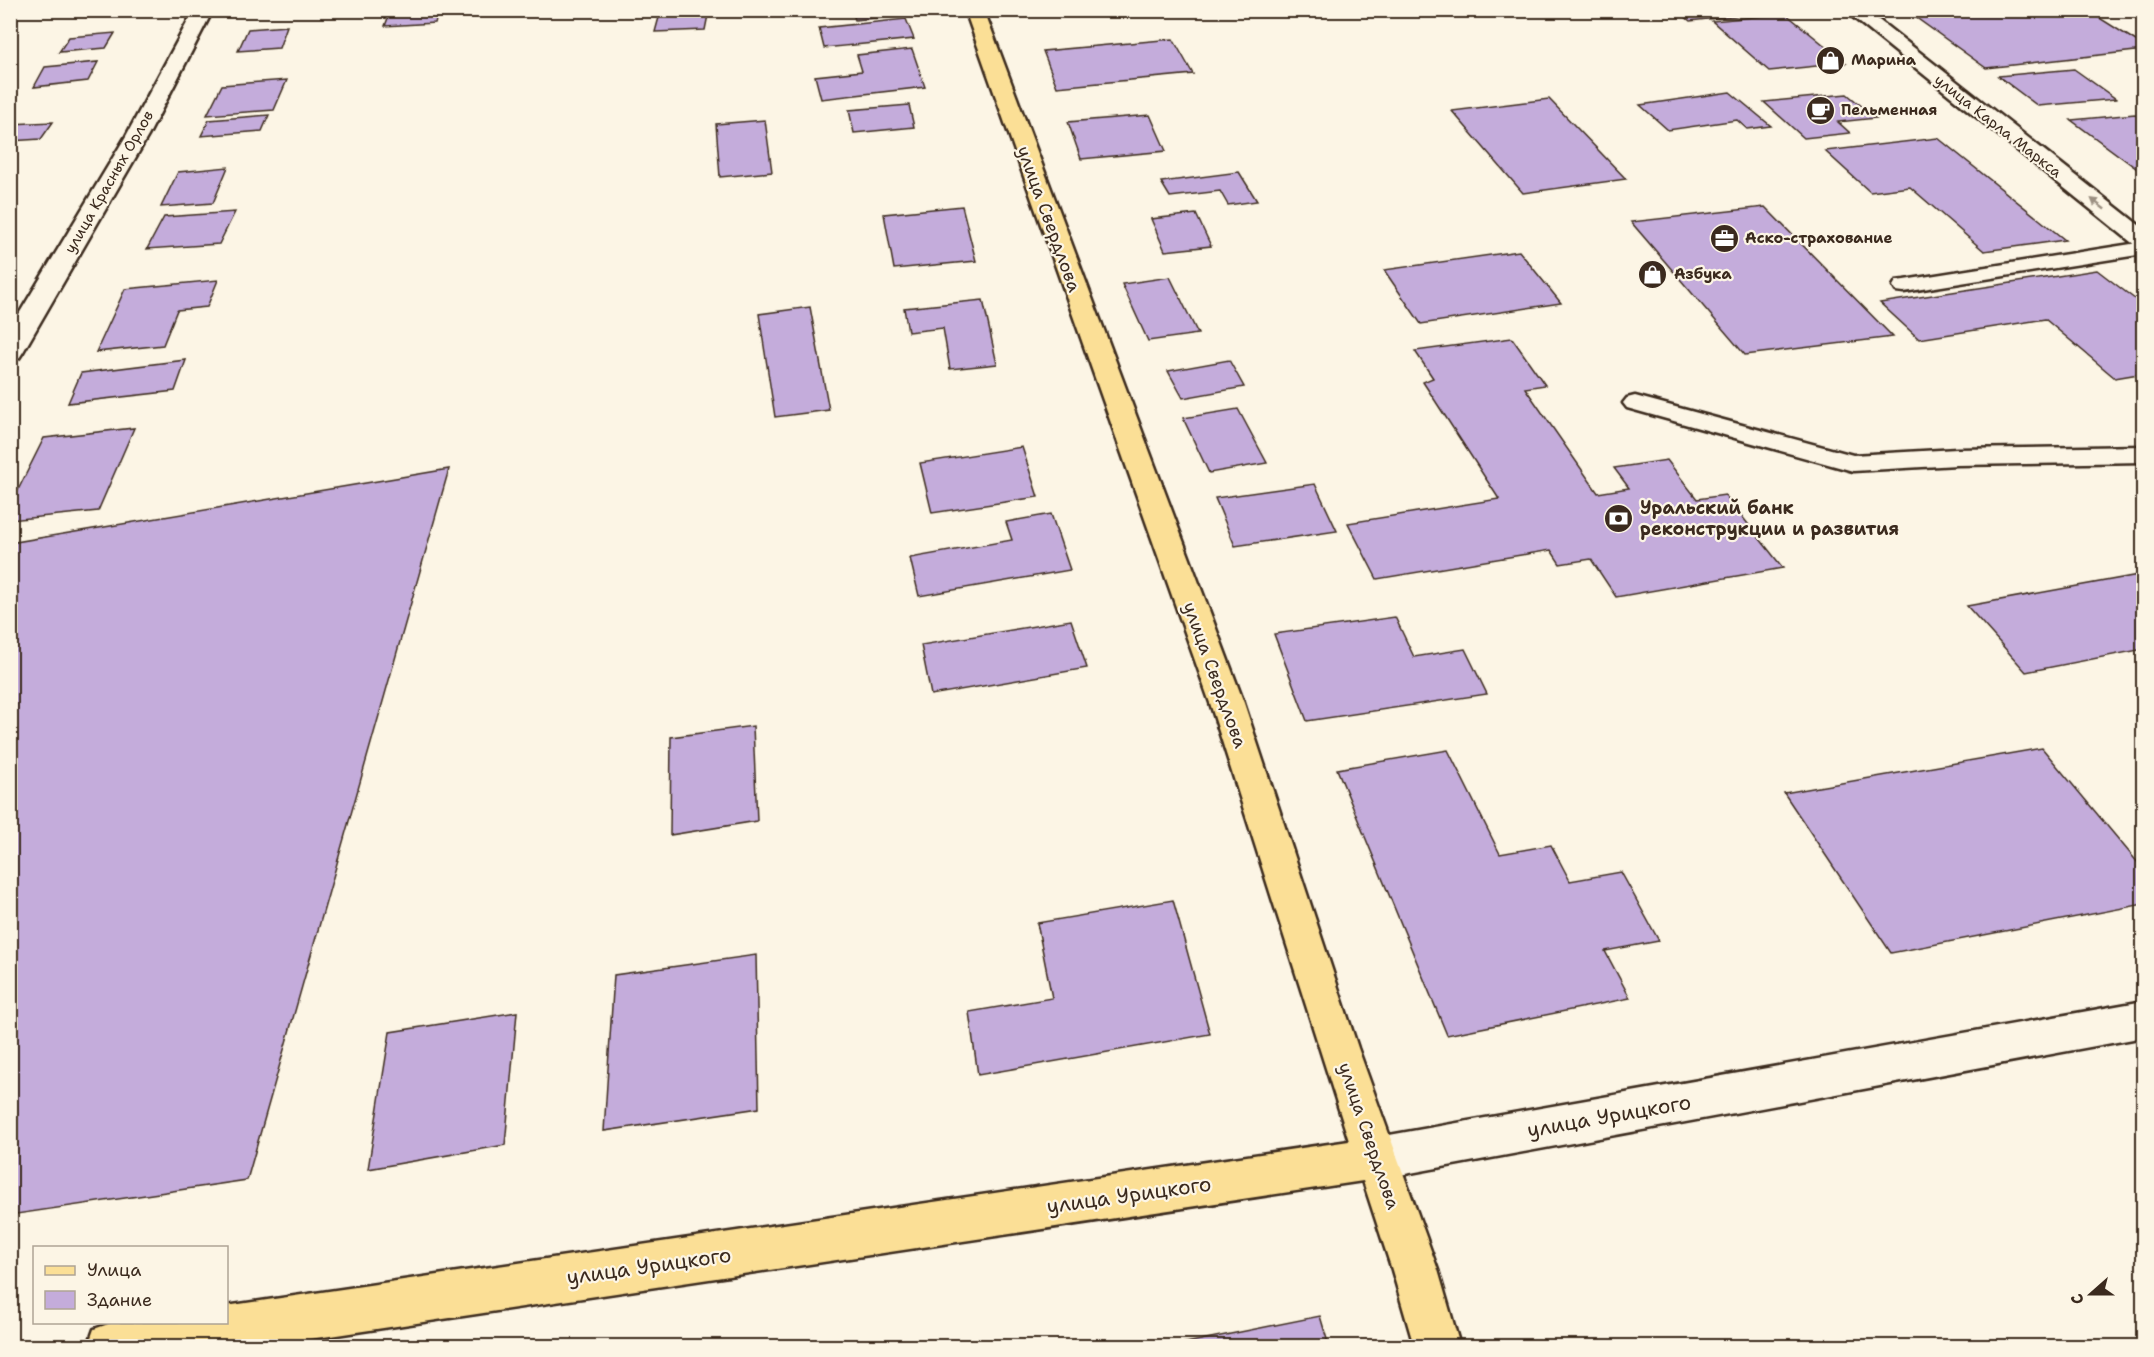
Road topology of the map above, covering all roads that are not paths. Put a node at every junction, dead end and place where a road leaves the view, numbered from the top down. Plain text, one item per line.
1 (204, 10) edge
2 (974, 10) edge
3 (1471, 10) edge
4 (1488, 10) edge
5 (1853, 10) edge
6 (2144, 241) edge
7 (2144, 248) edge
8 (1904, 286) dead end
9 (10, 352) edge
10 (1635, 403) dead end
11 (2144, 454) edge
12 (2144, 1019) edge
13 (1378, 1158) junction
14 (111, 1347) edge
15 (1437, 1347) edge

1 - 9 street, улица Красных Орлов
2 - 13 main road, улица Свердлова
3 - 4 lane
6 -> 5 street, улица Карла Маркса
7 - 8 lane
10 - 11 lane
12 - 13 street, улица Урицкого
13 - 14 main road, улица Урицкого
13 - 15 main road, улица Свердлова

